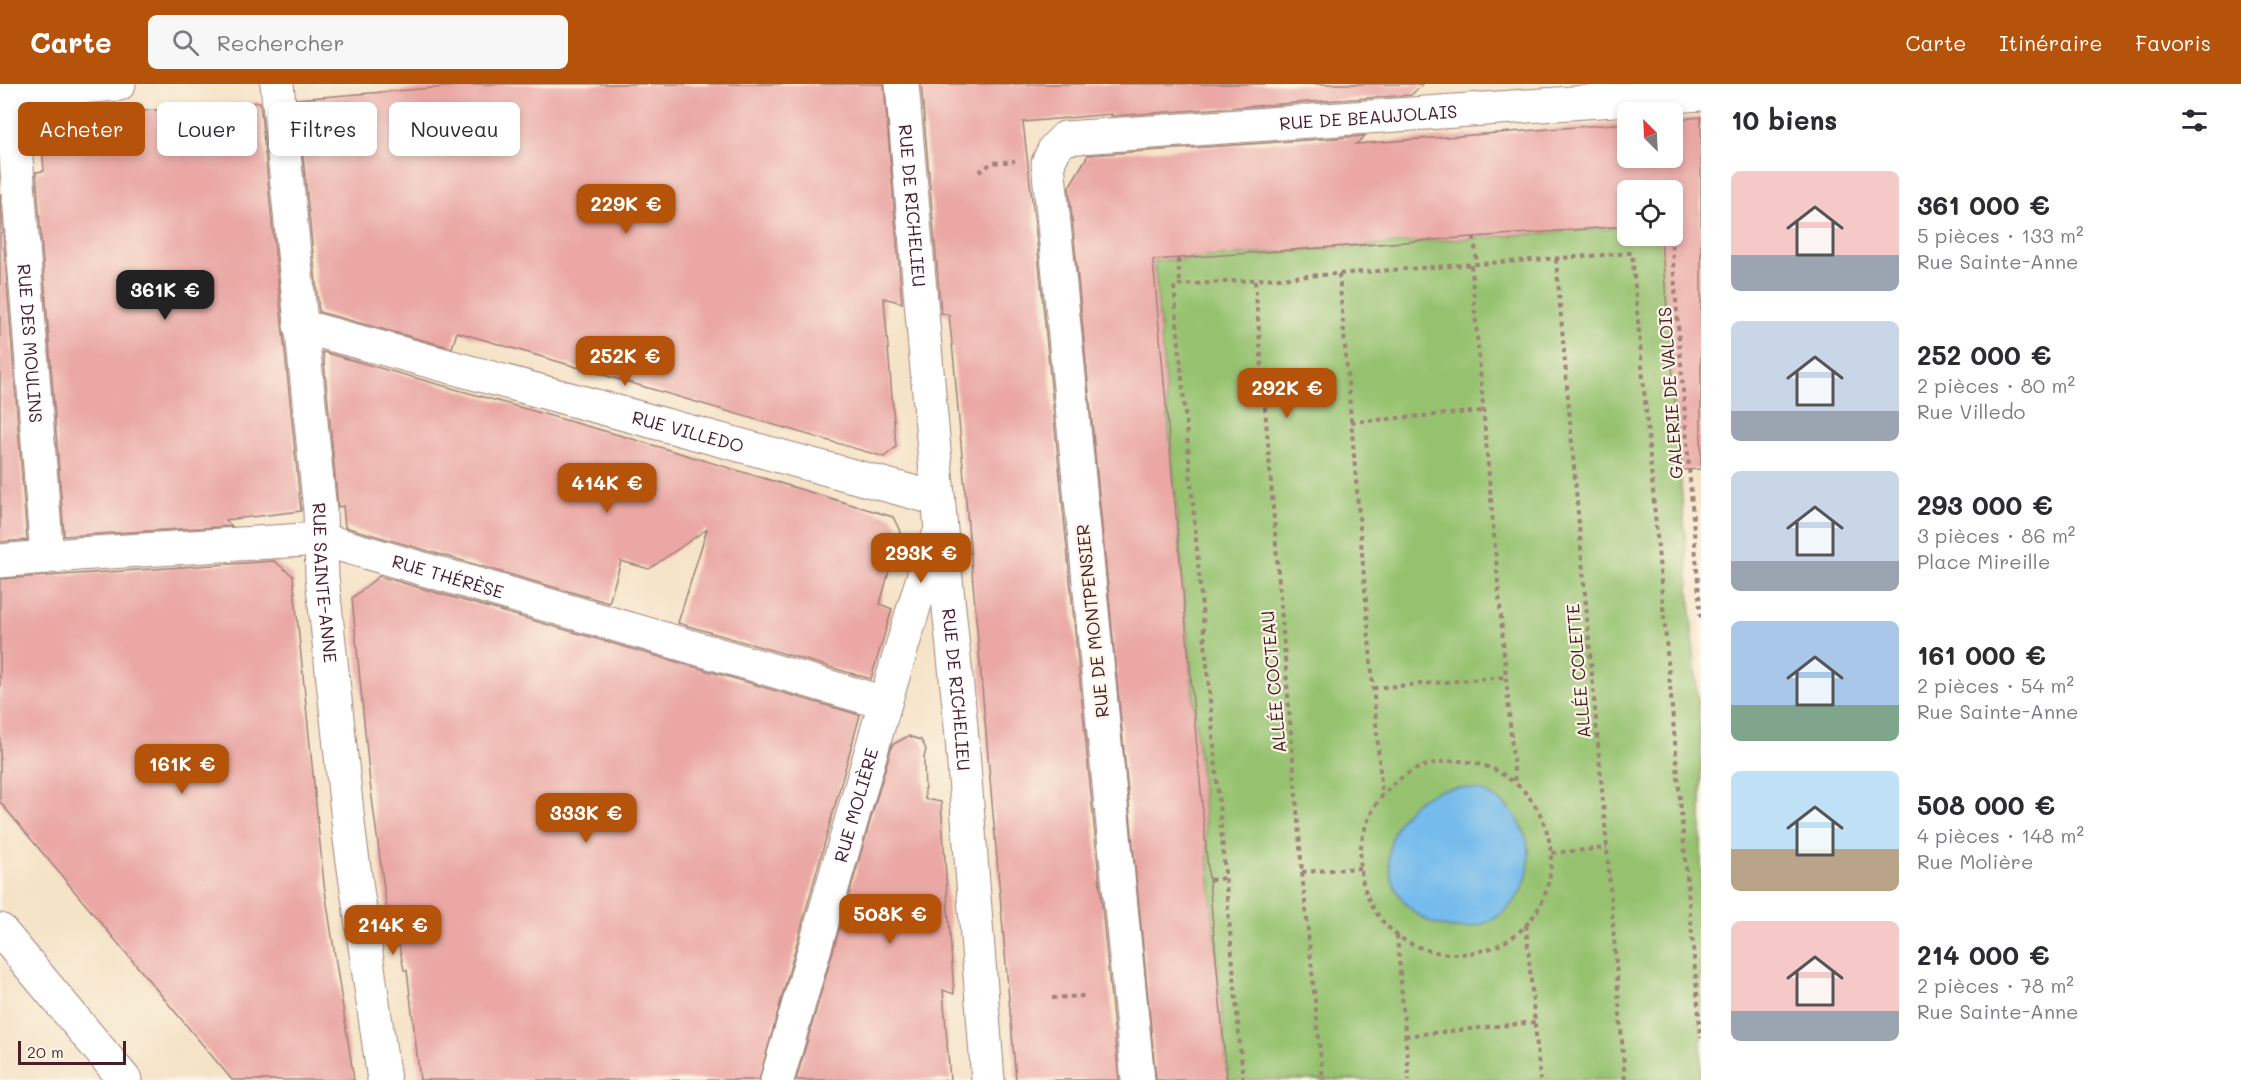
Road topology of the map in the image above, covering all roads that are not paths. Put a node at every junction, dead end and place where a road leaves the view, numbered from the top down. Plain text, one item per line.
1 (119, 84) edge
2 (277, 84) edge
3 (902, 84) edge
4 (6, 93) edge
5 (1701, 94) edge
6 (1452, 98) edge
7 (1048, 163) joint
8 (300, 326) junction
9 (940, 515) junction
10 (320, 539) junction
11 (48, 557) junction
12 (0, 561) edge
13 (885, 703) junction
14 (0, 930) edge
15 (124, 1080) edge
16 (384, 1080) edge
17 (777, 1080) edge
18 (988, 1080) edge
19 (1138, 1080) edge

1 - 4 street
2 - 8 street, RUE SAINTE-ANNE
3 - 9 street, RUE DE RICHELIEU
4 - 11 street, RUE DES MOULINS
5 - 6 street, RUE DE BEAUJOLAIS
6 - 7 street, RUE DE BEAUJOLAIS
7 - 19 street, RUE DE MONTPENSIER
8 - 9 street, RUE VILLEDO
8 - 10 street, RUE SAINTE-ANNE
9 - 13 street, RUE MOLIÈRE
9 - 18 street, RUE DE RICHELIEU
10 - 11 street, RUE THÉRÈSE
10 - 13 street, RUE THÉRÈSE
10 - 16 street, RUE SAINTE-ANNE
11 - 12 street, RUE THÉRÈSE
13 - 17 street, RUE MOLIÈRE
14 - 15 street

